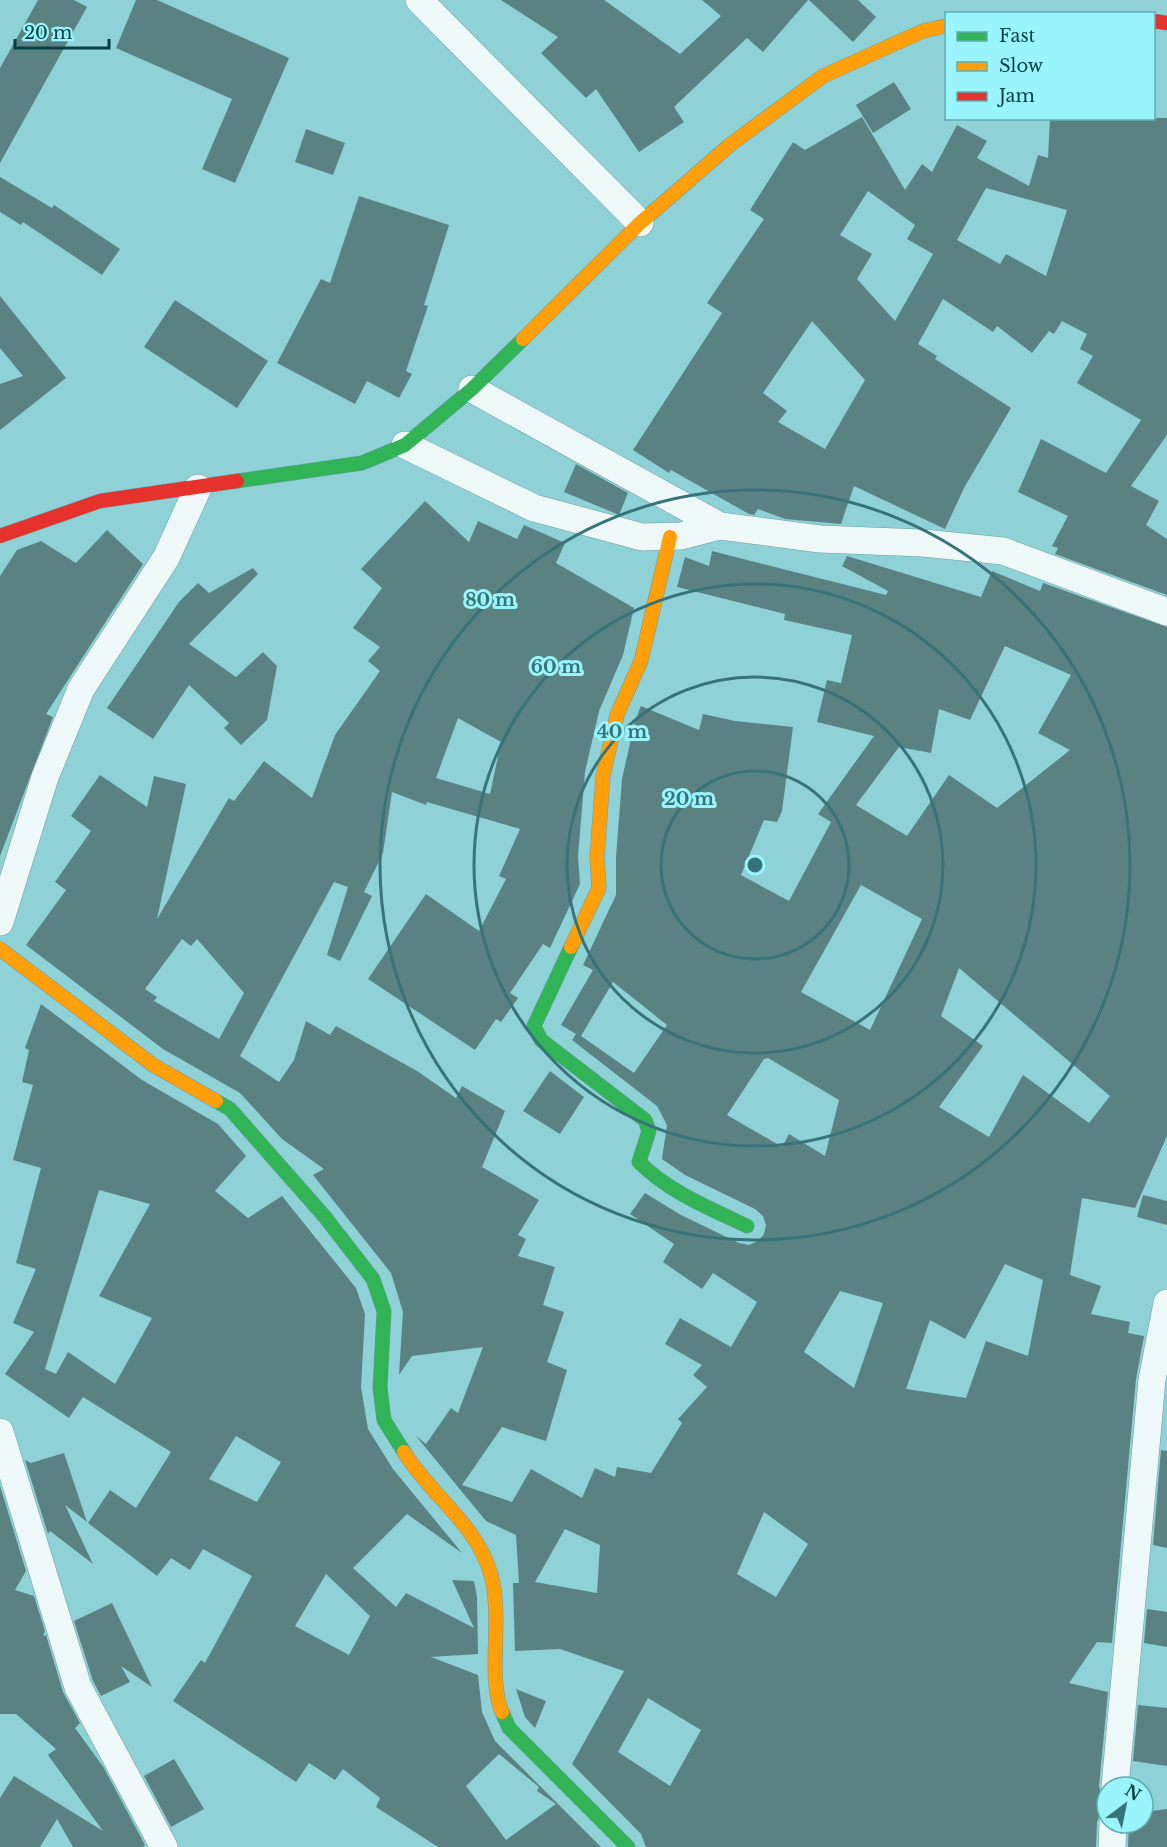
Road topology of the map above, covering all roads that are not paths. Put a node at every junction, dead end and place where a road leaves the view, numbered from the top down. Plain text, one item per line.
1 (419, 0) edge
2 (945, 26) edge
3 (640, 223) junction
4 (472, 389) junction
5 (405, 445) junction
6 (198, 488) junction
7 (720, 526) junction
8 (0, 536) edge
9 (669, 537) junction
10 (1167, 612) edge
11 (0, 922) edge
12 (0, 949) edge
13 (747, 1226) dead end
14 (1167, 1303) edge
15 (0, 1432) edge
16 (1116, 1775) edge
17 (164, 1847) edge
18 (628, 1847) edge

1 - 3 street
2 - 3 street
3 - 4 street
4 - 5 street
4 - 7 street
5 - 6 street
5 - 9 street
6 - 8 street
6 - 11 street
7 - 9 street
7 - 10 street
9 - 13 street
12 - 18 street
14 - 16 street
15 - 17 street

